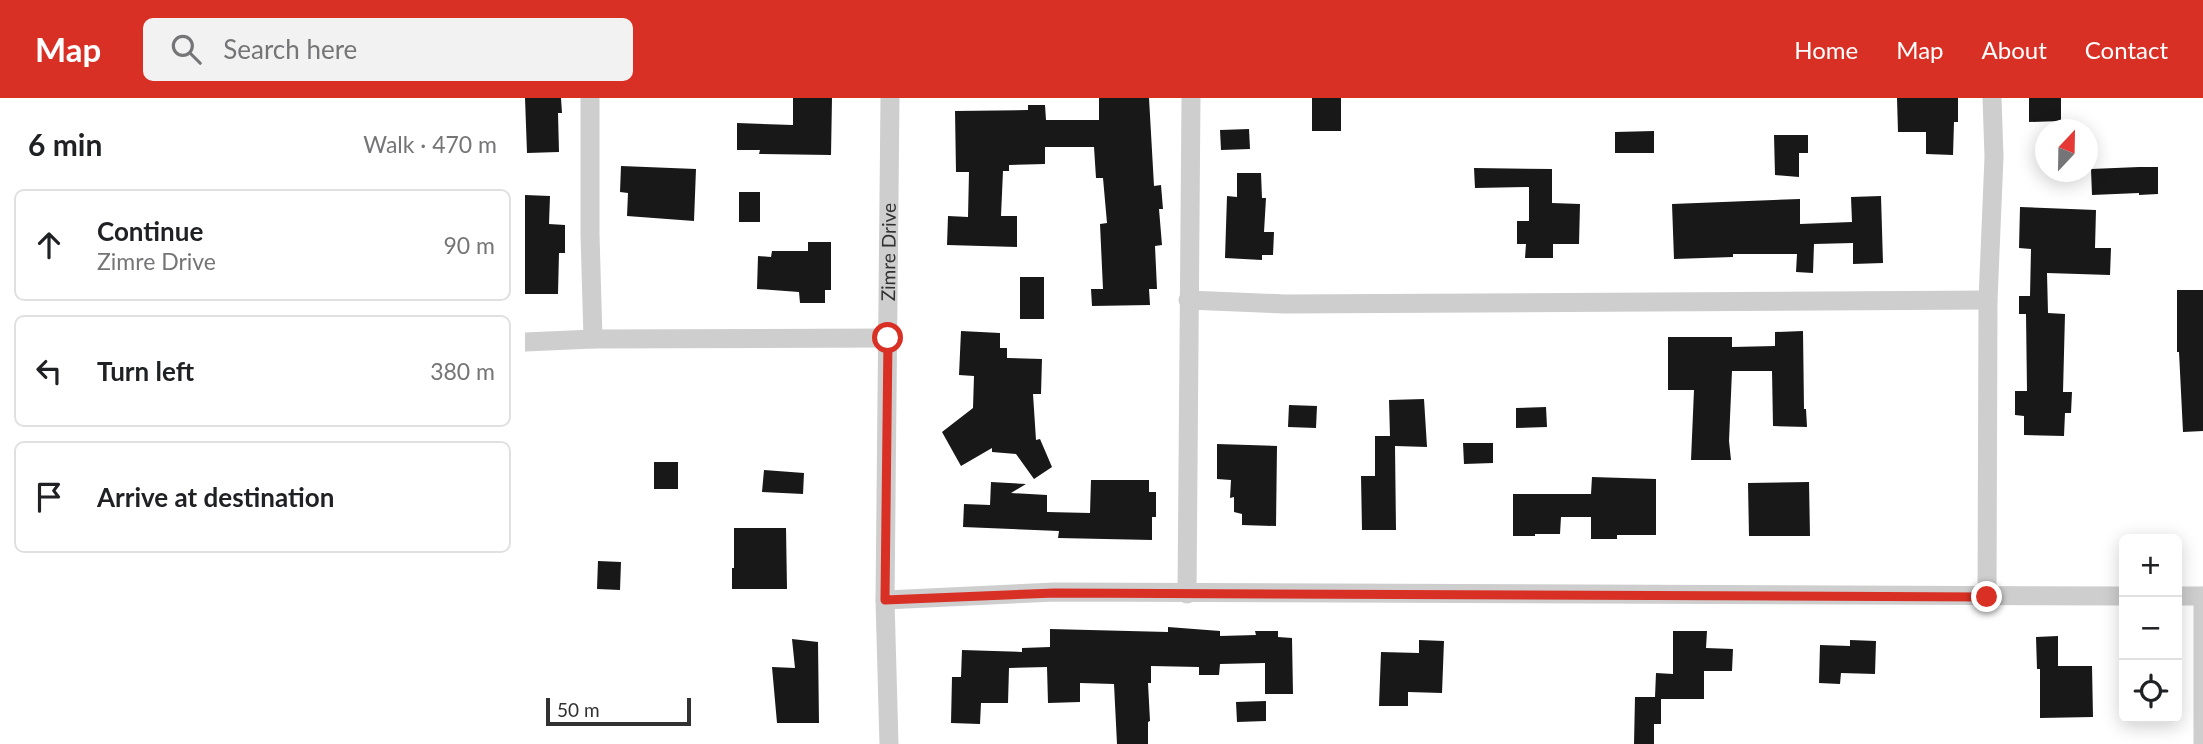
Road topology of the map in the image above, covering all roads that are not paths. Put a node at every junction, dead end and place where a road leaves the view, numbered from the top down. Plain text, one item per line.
1 (590, 98) edge
2 (890, 98) edge
3 (1191, 98) edge
4 (1992, 98) edge
5 (1188, 300) junction
6 (1988, 300) junction
7 (888, 338) junction
8 (593, 339) junction
9 (525, 342) edge
10 (1187, 594) junction
11 (2119, 596) edge
12 (2182, 596) edge
13 (2203, 596) edge
14 (1987, 597) junction
15 (885, 600) junction
16 (889, 744) edge
17 (2203, 744) edge

1 - 8 street
2 - 7 street, Zimre Drive
3 - 5 street
4 - 6 street
5 - 6 street
5 - 10 street
6 - 14 street
7 - 8 street
7 - 15 street, Zimre Drive
8 - 9 street
10 - 14 street
10 - 15 street
11 - 14 street
12 - 13 street
13 - 17 street
15 - 16 street, Zimre Drive

